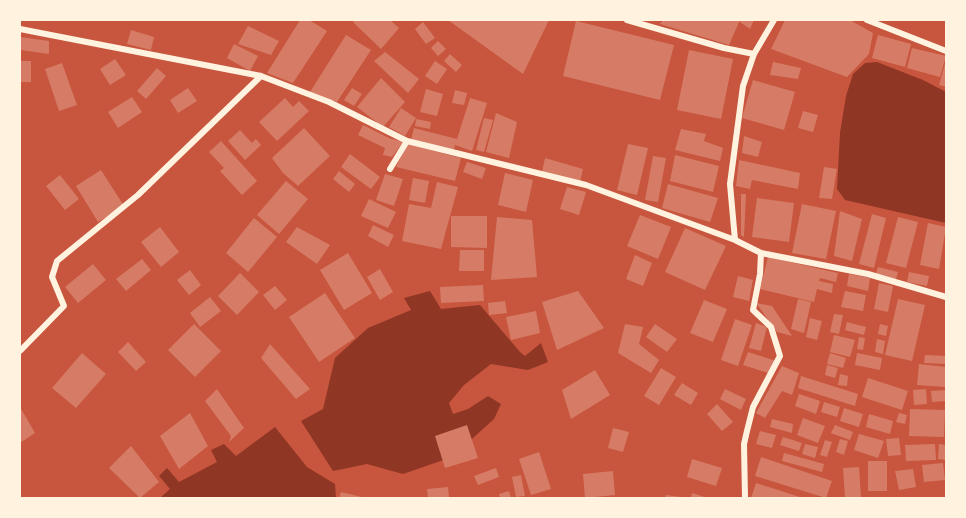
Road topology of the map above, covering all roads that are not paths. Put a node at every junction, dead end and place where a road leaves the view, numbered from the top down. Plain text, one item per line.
1 (627, 20) edge
2 (774, 20) edge
3 (867, 20) edge
4 (20, 29) edge
5 (946, 51) edge
6 (754, 54) junction
7 (261, 76) junction
8 (408, 141) junction
9 (390, 169) dead end
10 (735, 240) junction
11 (761, 253) junction
12 (946, 297) edge
13 (20, 351) edge
14 (745, 498) edge

1 - 6 street
2 - 6 street
3 - 5 street
4 - 7 street
6 - 10 street
7 - 8 street
7 - 13 street
8 - 9 street
8 - 10 street
10 - 11 street
11 - 12 street
11 - 14 street

